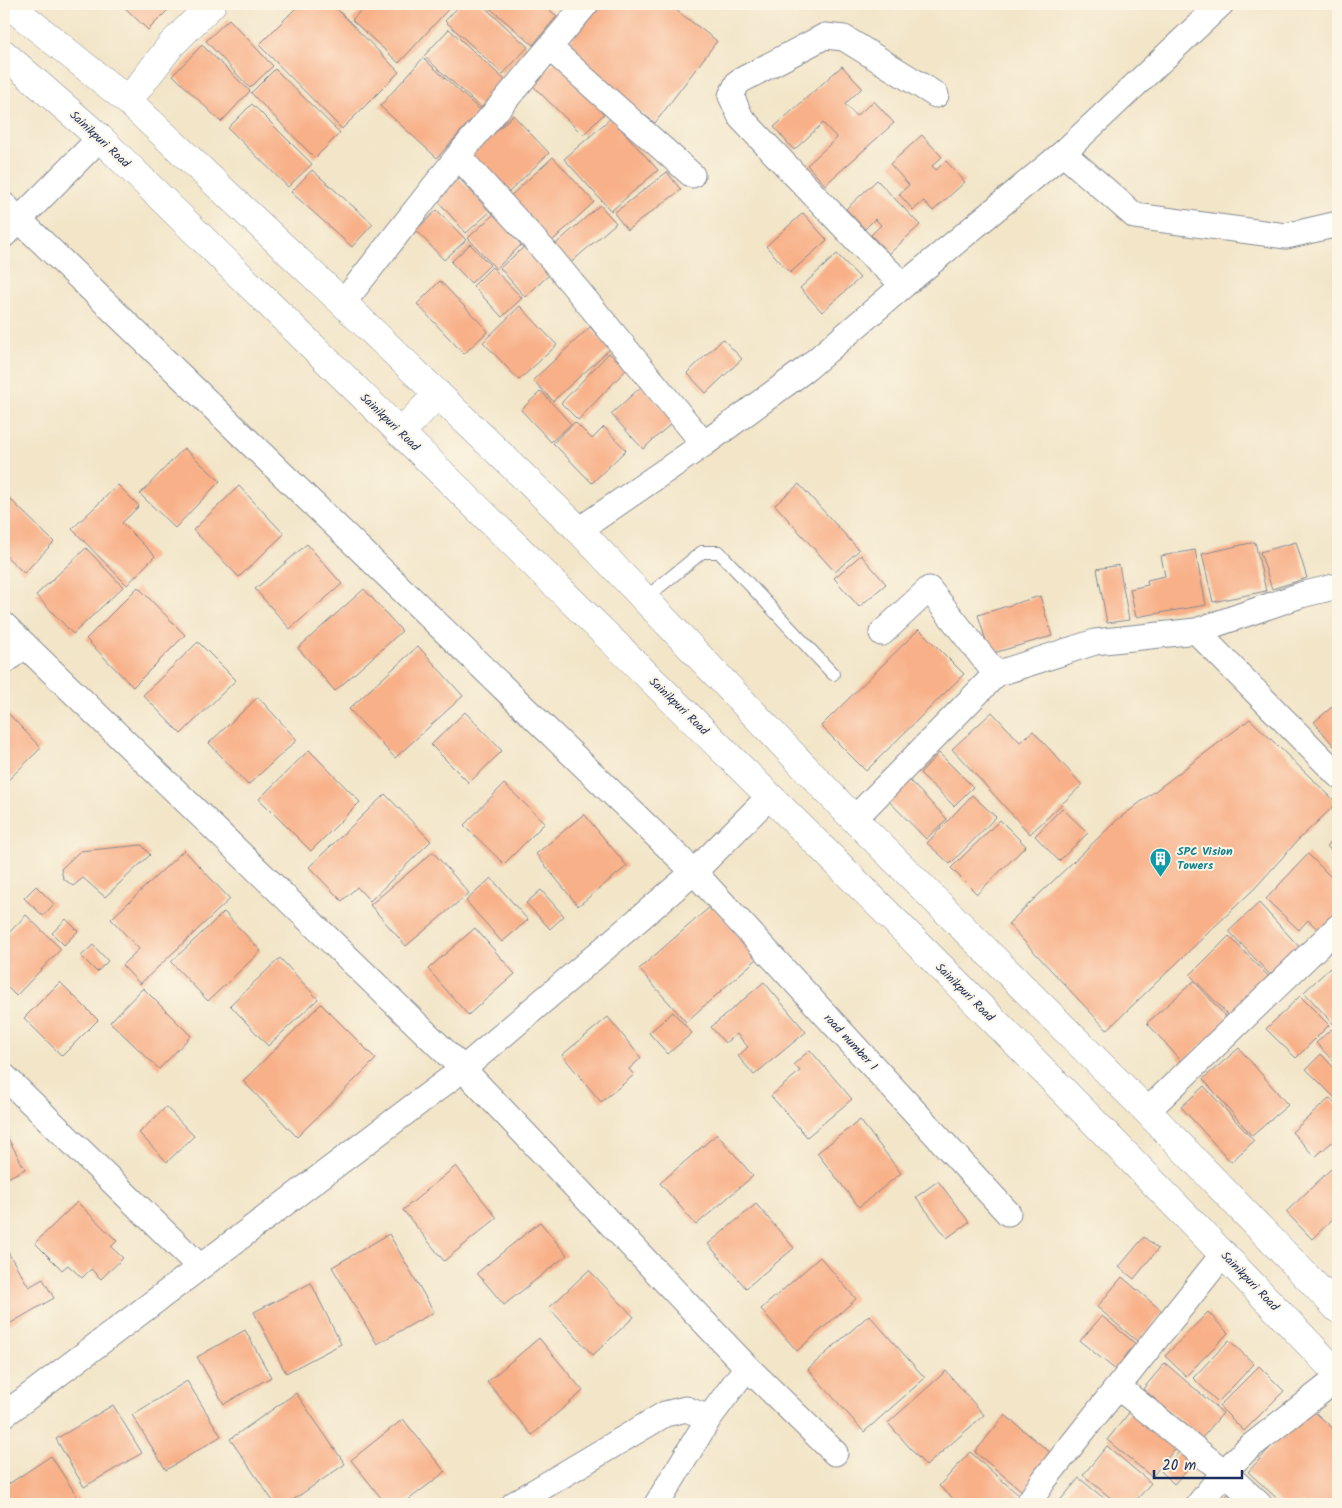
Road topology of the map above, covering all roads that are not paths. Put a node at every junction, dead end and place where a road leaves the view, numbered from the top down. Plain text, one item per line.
1 (8, 4) edge
2 (212, 4) edge
3 (586, 4) edge
4 (1221, 4) edge
5 (550, 48) junction
6 (4, 54) edge
7 (936, 96) dead end
8 (128, 101) junction
9 (100, 138) junction
10 (1063, 154) junction
11 (458, 156) junction
12 (692, 175) dead end
13 (9, 220) edge
14 (1338, 224) edge
15 (904, 285) junction
16 (343, 304) junction
17 (438, 394) junction
18 (400, 432) junction
19 (704, 444) junction
20 (579, 530) junction
21 (1338, 586) edge
22 (643, 600) junction
23 (4, 625) edge
24 (1196, 631) junction
25 (882, 633) dead end
26 (25, 645) junction
27 (4, 662) edge
28 (833, 674) dead end
29 (996, 674) junction
30 (1338, 775) edge
31 (770, 796) junction
32 (854, 819) junction
33 (694, 872) junction
34 (1338, 927) edge
35 (463, 1069) junction
36 (4, 1076) edge
37 (1147, 1111) junction
38 (1008, 1213) dead end
39 (1224, 1253) junction
40 (199, 1266) junction
41 (1338, 1309) edge
42 (747, 1367) junction
43 (1338, 1374) edge
44 (1338, 1378) edge
45 (1118, 1387) junction
46 (4, 1415) edge
47 (709, 1418) junction
48 (835, 1453) dead end
49 (1224, 1472) junction
50 (514, 1504) edge
51 (657, 1504) edge
52 (1028, 1504) edge
53 (1199, 1504) edge
54 (1259, 1504) edge

1 - 8 main road
2 - 8 main road
3 - 5 street
4 - 10 street
5 - 11 street
5 - 12 street
6 - 9 main road, Sainikpuri Road
7 - 15 street
8 - 16 main road
9 - 13 street
9 - 18 main road, Sainikpuri Road
10 - 14 street
10 - 15 street
11 - 16 street
11 - 19 street
13 - 33 street, road number 1
15 - 19 street
16 - 17 main road
17 - 18 main road
17 - 20 main road
18 - 31 main road, Sainikpuri Road
19 - 20 street
20 - 22 main road
21 - 24 street
22 - 28 lane
22 - 32 main road
23 - 26 street
24 - 29 street
24 - 30 street
25 - 29 street
26 - 27 street
26 - 35 street
29 - 32 street
31 - 33 street
31 - 39 main road, Sainikpuri Road
32 - 37 main road
33 - 35 street
33 - 38 street, road number 1
34 - 37 street
35 - 40 street
35 - 42 street
36 - 40 street
37 - 41 main road
39 - 43 main road, Sainikpuri Road
39 - 45 street
40 - 46 street
42 - 47 street
42 - 48 street
44 - 49 street
45 - 49 street
45 - 52 street
47 - 50 street
47 - 51 street
49 - 53 street
49 - 54 street

